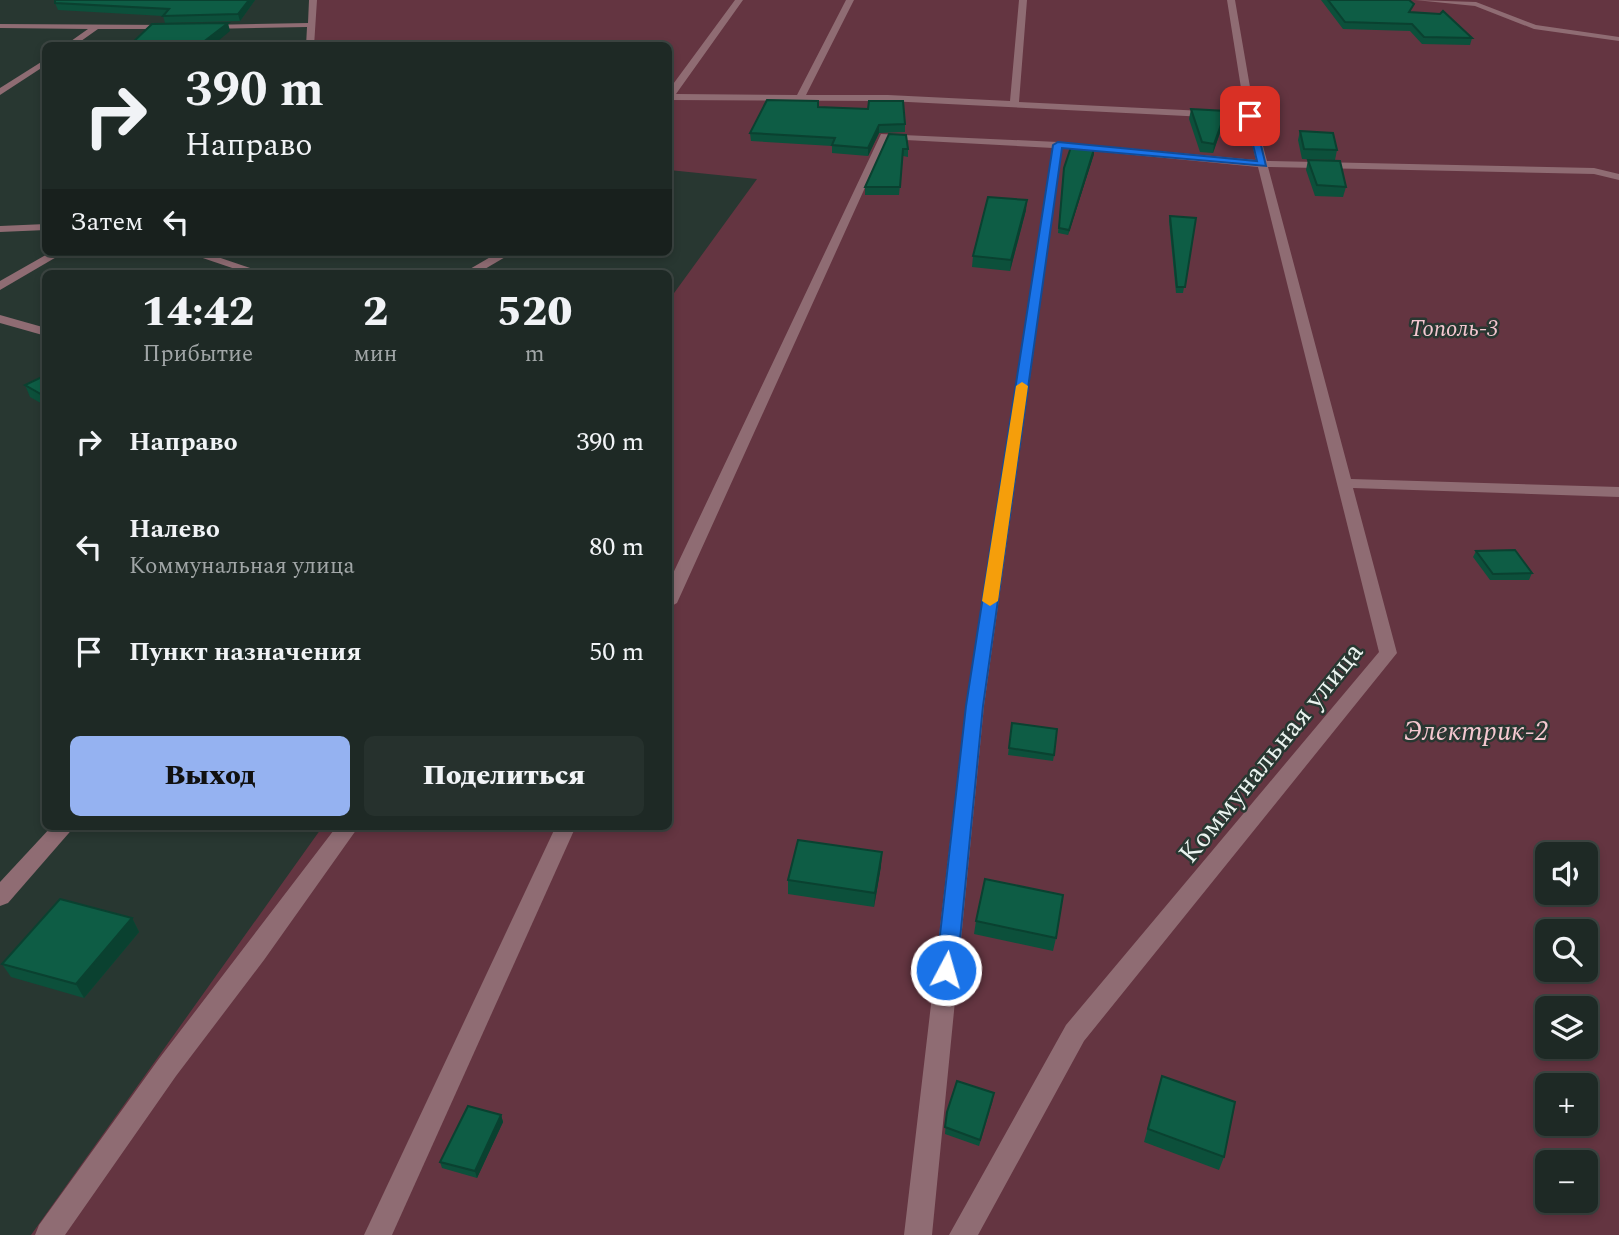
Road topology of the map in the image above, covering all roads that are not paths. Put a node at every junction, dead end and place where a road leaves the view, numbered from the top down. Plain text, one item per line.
1 (313, 0) edge
2 (739, 0) edge
3 (850, 0) edge
4 (1023, 0) edge
5 (1231, 0) edge
6 (1419, 0) edge
7 (1479, 2) edge
8 (1437, 12) edge
9 (312, 25) junction
10 (0, 26) edge
11 (180, 27) edge
12 (194, 27) edge
13 (94, 28) junction
14 (1619, 39) edge
15 (74, 42) edge
16 (310, 42) edge
17 (42, 64) edge
18 (0, 92) edge
19 (672, 93) edge
20 (672, 97) edge
21 (800, 97) junction
22 (1014, 105) junction
23 (1250, 116) junction
24 (1058, 145) junction
25 (1262, 164) junction
26 (1619, 177) edge
27 (42, 227) edge
28 (0, 229) edge
29 (52, 256) edge
30 (204, 256) edge
31 (501, 256) edge
32 (249, 270) edge
33 (475, 270) edge
34 (0, 286) edge
35 (0, 319) edge
36 (42, 331) edge
37 (1344, 483) junction
38 (1619, 492) edge
39 (672, 594) edge
40 (61, 830) edge
41 (346, 830) edge
42 (564, 830) edge
43 (0, 897) edge
44 (49, 1235) edge
45 (378, 1235) edge
46 (918, 1235) edge
47 (962, 1235) edge

1 - 9 lane
2 - 19 lane
3 - 21 lane
4 - 22 lane
5 - 23 lane, Коммунальная улица
6 - 7 lane
6 - 8 lane
7 - 14 lane
9 - 12 lane
9 - 16 lane
10 - 13 lane
11 - 13 lane
13 - 15 lane
17 - 18 lane
20 - 21 lane
21 - 22 lane
22 - 23 lane
23 - 25 lane, Коммунальная улица
24 - 25 lane
24 - 39 lane
24 - 46 lane
25 - 26 lane
25 - 37 lane, Коммунальная улица
27 - 28 lane
29 - 34 lane
30 - 32 lane
31 - 33 lane
35 - 36 lane
37 - 38 lane
37 - 47 lane, Коммунальная улица
40 - 43 lane
41 - 44 lane
42 - 45 lane

